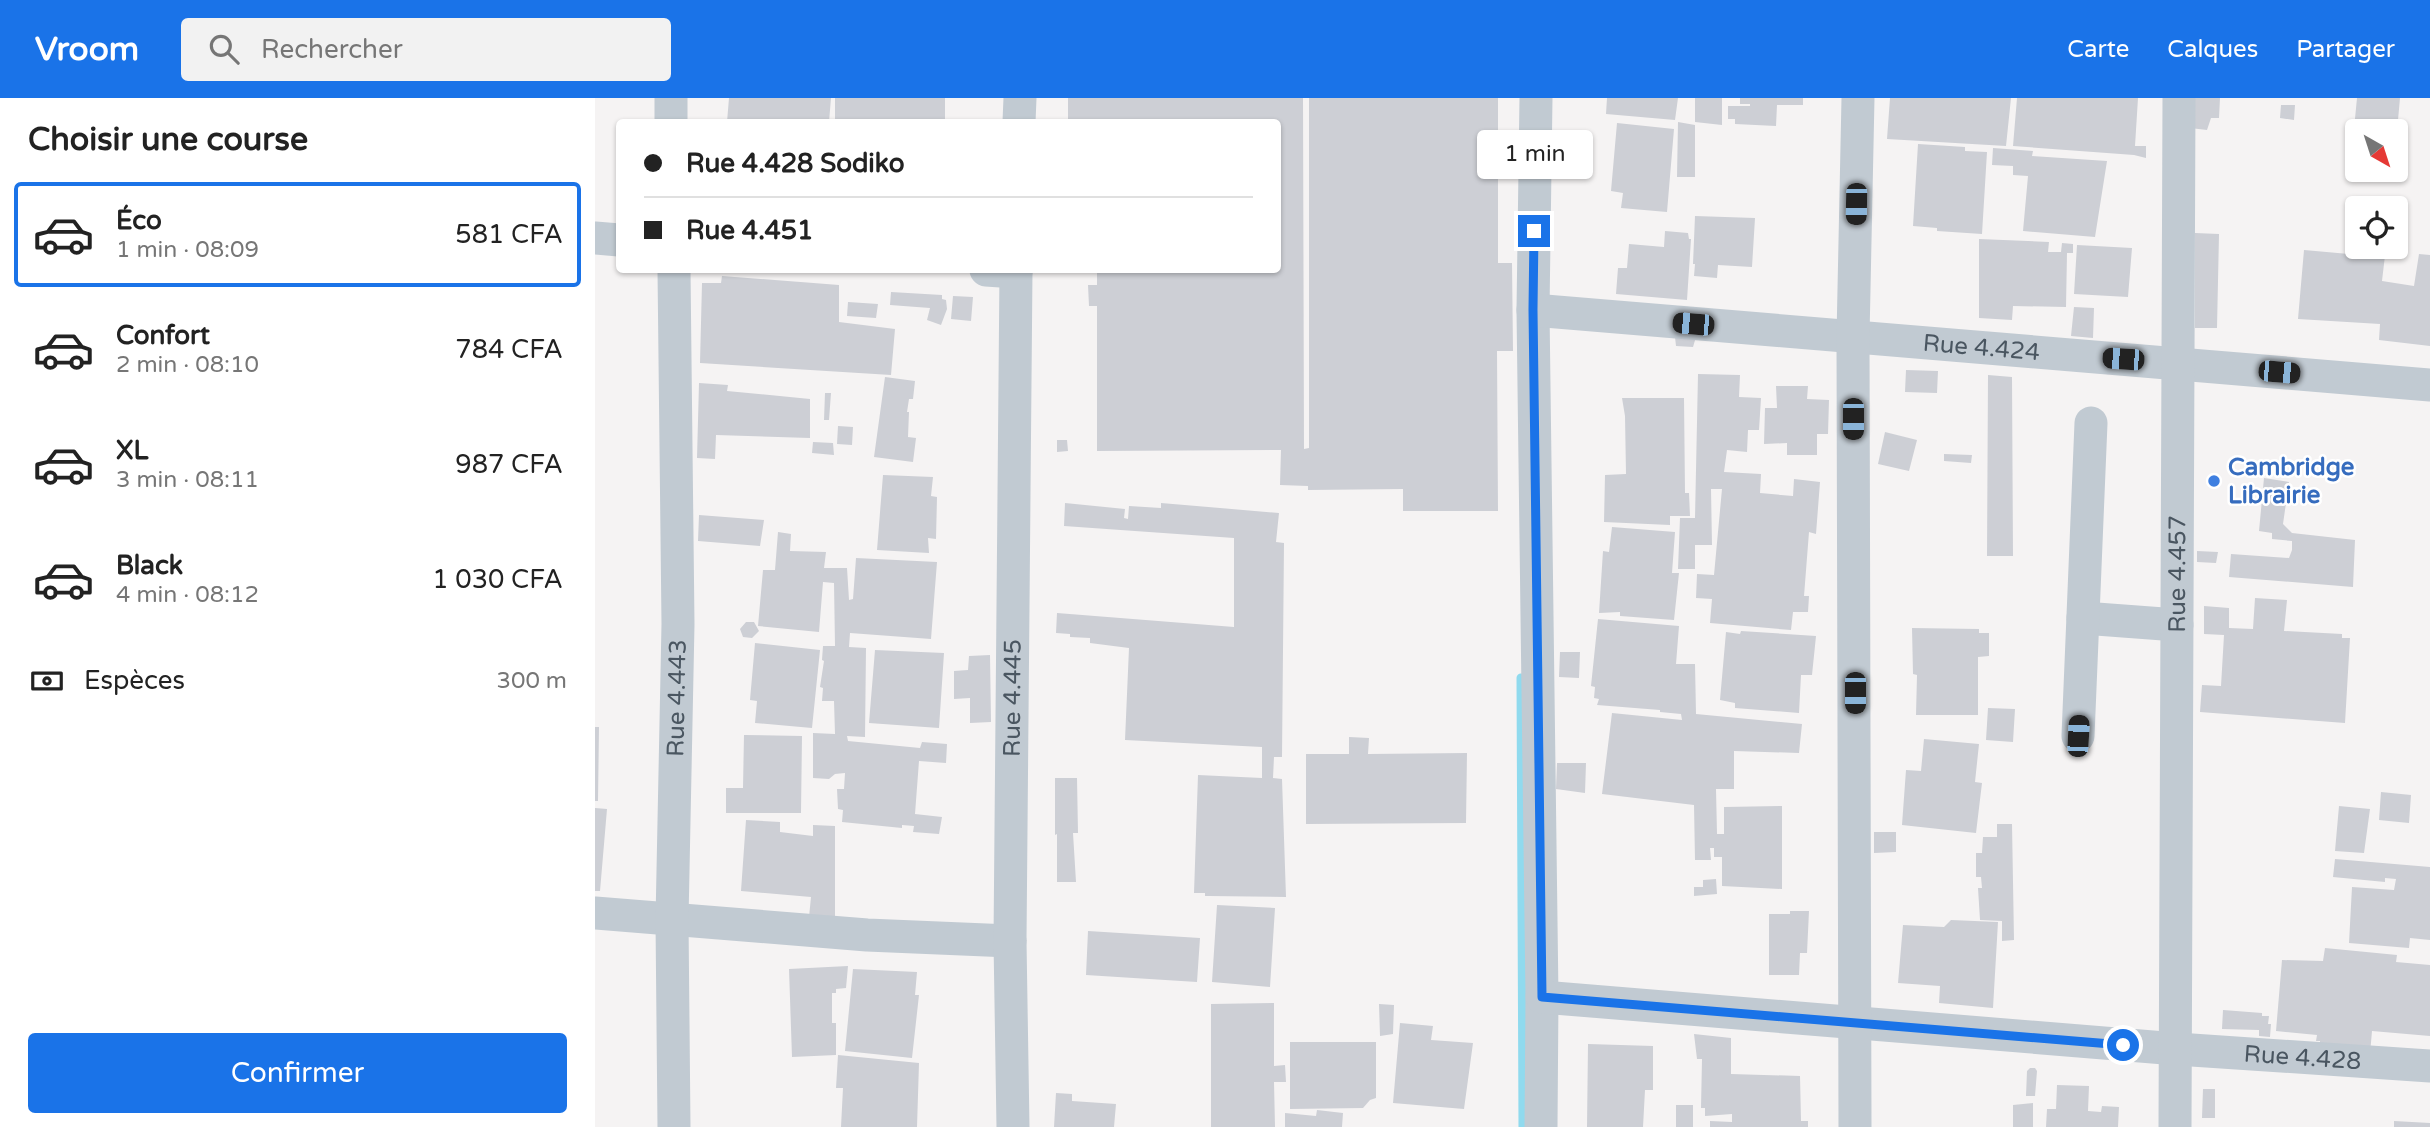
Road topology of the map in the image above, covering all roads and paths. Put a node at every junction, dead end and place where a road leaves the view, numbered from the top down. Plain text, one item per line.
1 (671, 98) edge
2 (1020, 98) edge
3 (1536, 98) edge
4 (1858, 98) edge
5 (2179, 98) edge
6 (671, 119) edge
7 (1019, 119) edge
8 (595, 238) edge
9 (616, 240) edge
10 (674, 273) edge
11 (1006, 273) edge
12 (1533, 310) junction
13 (1853, 337) junction
14 (2177, 363) junction
15 (2430, 385) edge
16 (2091, 423) dead end
17 (2083, 618) junction
18 (2177, 625) junction
19 (2078, 736) dead end
20 (595, 914) edge
21 (672, 920) junction
22 (1010, 941) junction
23 (1542, 997) junction
24 (1856, 1021) junction
25 (2177, 1049) junction
26 (2430, 1066) edge
27 (674, 1127) edge
28 (1013, 1127) edge
29 (1541, 1127) edge
30 (1855, 1127) edge
31 (2175, 1127) edge

1 - 6 street
2 - 7 street
3 - 12 street
4 - 13 street
5 - 14 street, Rue 4.457
8 - 9 street
10 - 21 street, Rue 4.443
11 - 22 street, Rue 4.445
12 - 13 street, Rue 4.424
12 - 23 street
13 - 14 street, Rue 4.424
13 - 24 street
14 - 15 street, Rue 4.424
14 - 18 street, Rue 4.457
16 - 17 street
17 - 18 street
17 - 19 street
18 - 25 street, Rue 4.457
20 - 21 street
21 - 22 street
21 - 27 street, Rue 4.443
22 - 28 street, Rue 4.445
23 - 24 street, Rue 4.428
23 - 29 street
24 - 25 street, Rue 4.428
24 - 30 street
25 - 26 street, Rue 4.428
25 - 31 street, Rue 4.457

